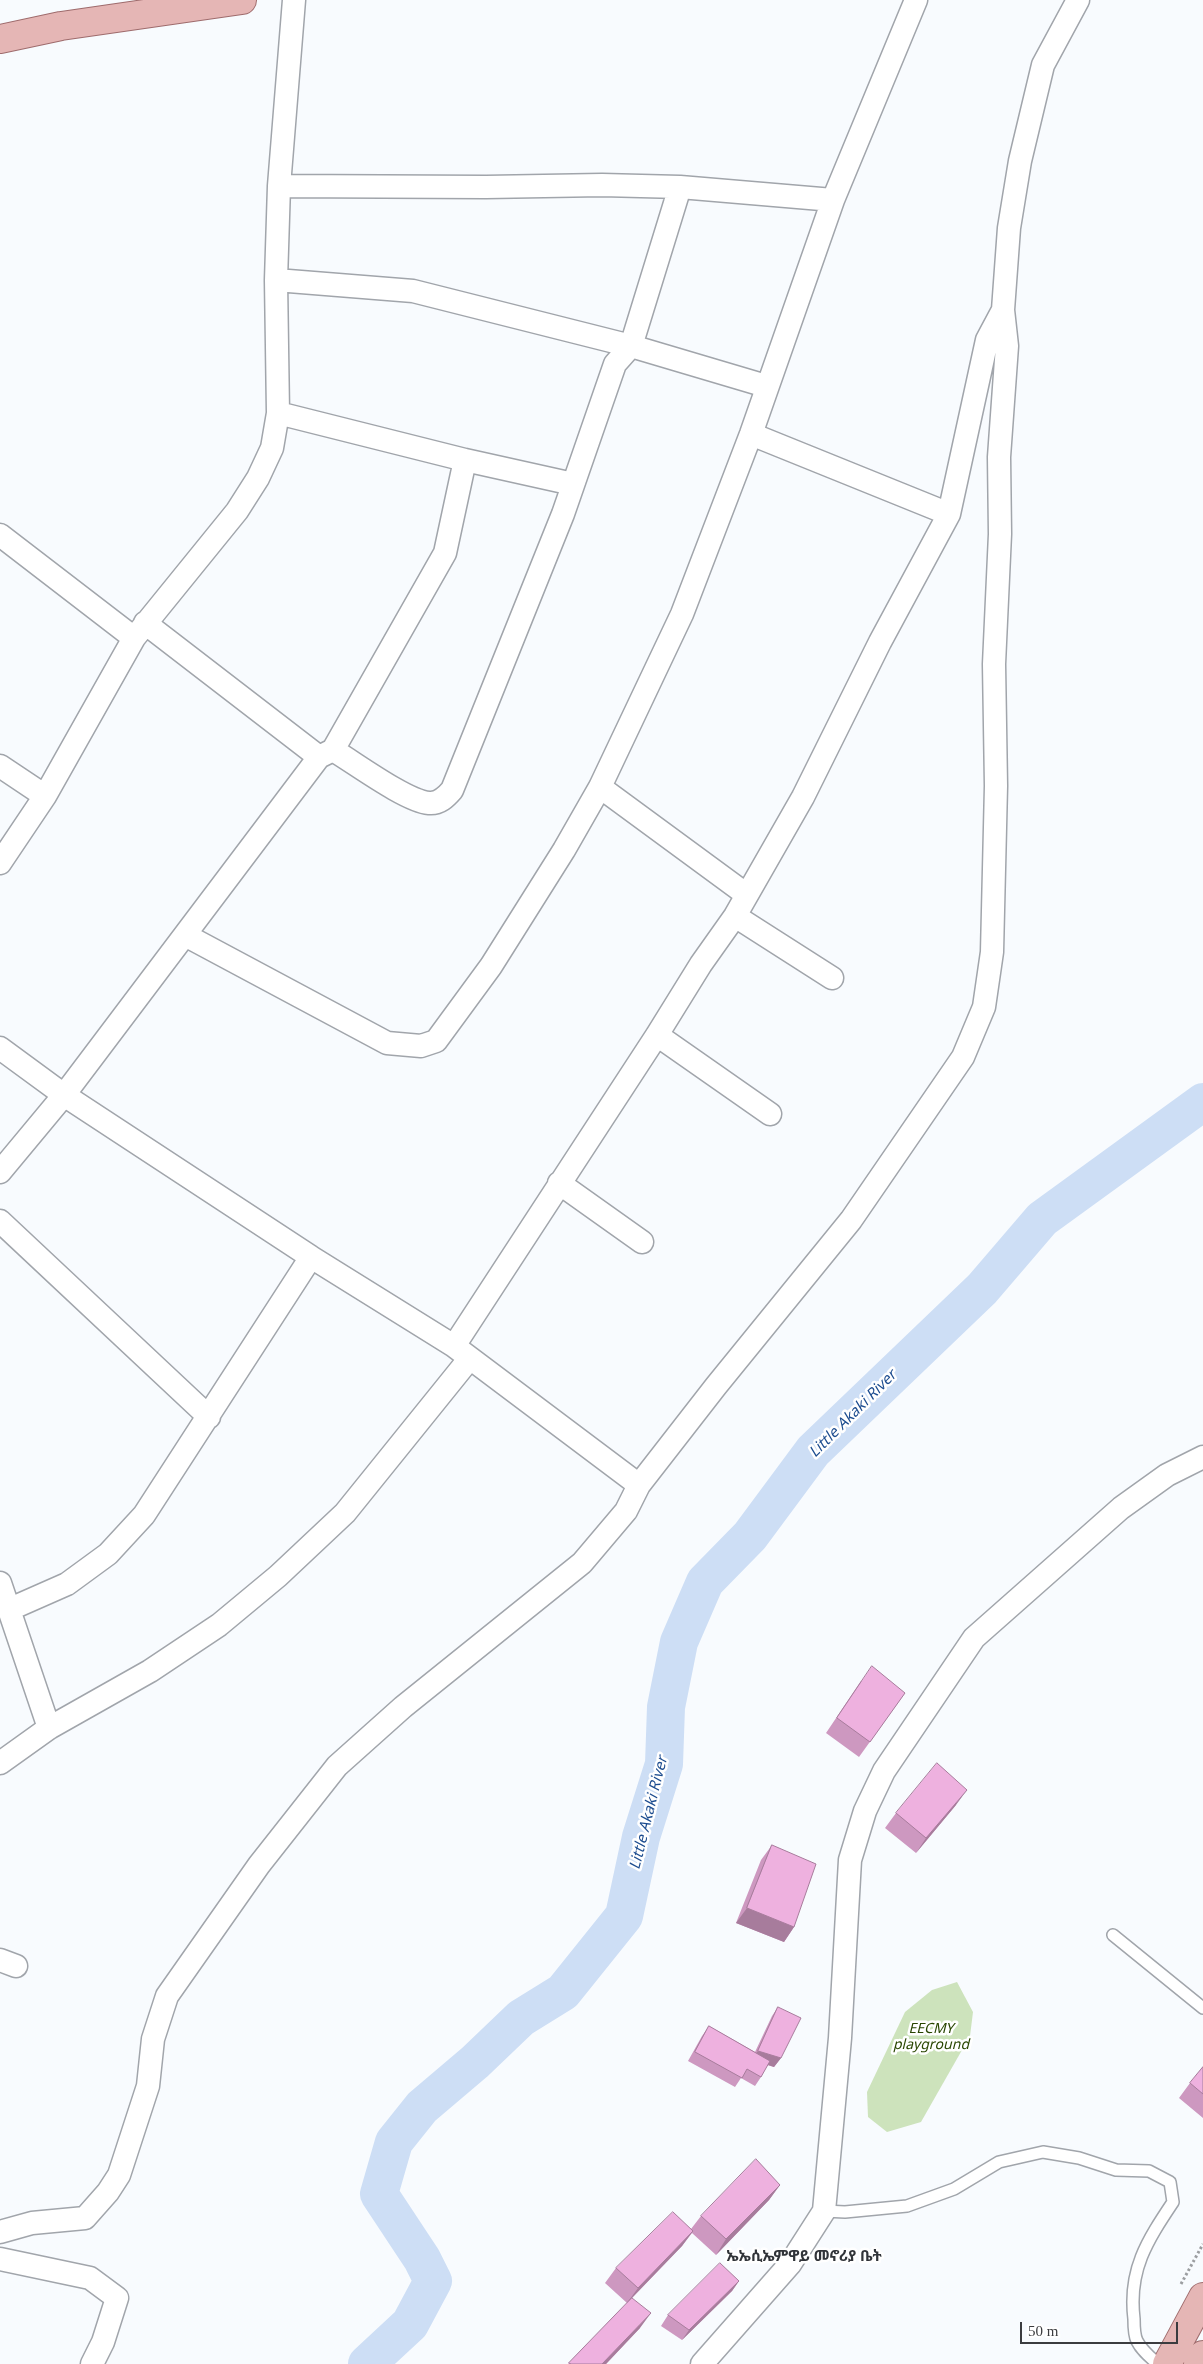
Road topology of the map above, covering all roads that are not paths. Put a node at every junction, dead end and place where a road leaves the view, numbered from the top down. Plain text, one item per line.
1 (242, 0) edge
2 (294, 0) edge
3 (916, 0) edge
4 (1078, 0) edge
5 (0, 39) edge
6 (279, 186) junction
7 (680, 188) junction
8 (833, 200) junction
9 (276, 280) junction
10 (1003, 310) junction
11 (631, 346) junction
12 (766, 386) junction
13 (278, 413) junction
14 (750, 434) junction
15 (465, 460) junction
16 (573, 484) junction
17 (949, 514) junction
18 (0, 535) edge
19 (140, 630) junction
20 (326, 753) junction
21 (0, 766) edge
22 (600, 788) junction
23 (45, 796) junction
24 (0, 863) edge
25 (747, 895) junction
26 (734, 916) junction
27 (185, 935) junction
28 (832, 978) dead end
29 (657, 1035) junction
30 (0, 1048) edge
31 (64, 1095) junction
32 (770, 1114) dead end
33 (0, 1172) edge
34 (559, 1184) junction
35 (0, 1221) edge
36 (642, 1242) dead end
37 (311, 1257) junction
38 (462, 1352) junction
39 (209, 1416) junction
40 (1203, 1457) edge
41 (639, 1485) junction
42 (0, 1583) edge
43 (8, 1610) junction
44 (49, 1728) junction
45 (0, 1763) edge
46 (1114, 1935) dead end
47 (1203, 2008) edge
48 (824, 2211) junction
49 (0, 2232) edge
50 (0, 2259) edge
51 (1203, 2297) edge
52 (1203, 2355) edge
53 (92, 2364) edge
54 (702, 2364) edge
55 (1158, 2364) edge
56 (1167, 2364) edge
57 (1198, 2364) edge

1 - 5 main road
2 - 6 street
3 - 8 street
4 - 10 street
6 - 7 street
6 - 9 street
7 - 8 street
7 - 11 street
8 - 12 street
9 - 11 street
9 - 13 street
10 - 17 street
10 - 41 street
11 - 12 street
11 - 16 street
12 - 14 street
13 - 15 street
13 - 19 street
14 - 17 street
14 - 22 street
15 - 16 street
15 - 20 street
16 - 20 street
17 - 25 street
18 - 19 street
19 - 20 street
19 - 23 street
20 - 27 street
21 - 23 street
22 - 25 street
22 - 27 street
23 - 24 street
25 - 26 street
26 - 28 street
26 - 29 street
27 - 31 street
29 - 32 street
29 - 34 street
30 - 31 street
31 - 33 street
31 - 37 street
34 - 36 street
34 - 38 street
35 - 39 street
37 - 38 street
37 - 39 street
38 - 41 street
38 - 44 street
39 - 43 street
40 - 48 street
41 - 49 street
42 - 43 street
43 - 44 street
44 - 45 street
46 - 47 lane
48 - 54 street
48 - 55 lane
50 - 53 street
51 - 56 main road
52 - 57 main road

